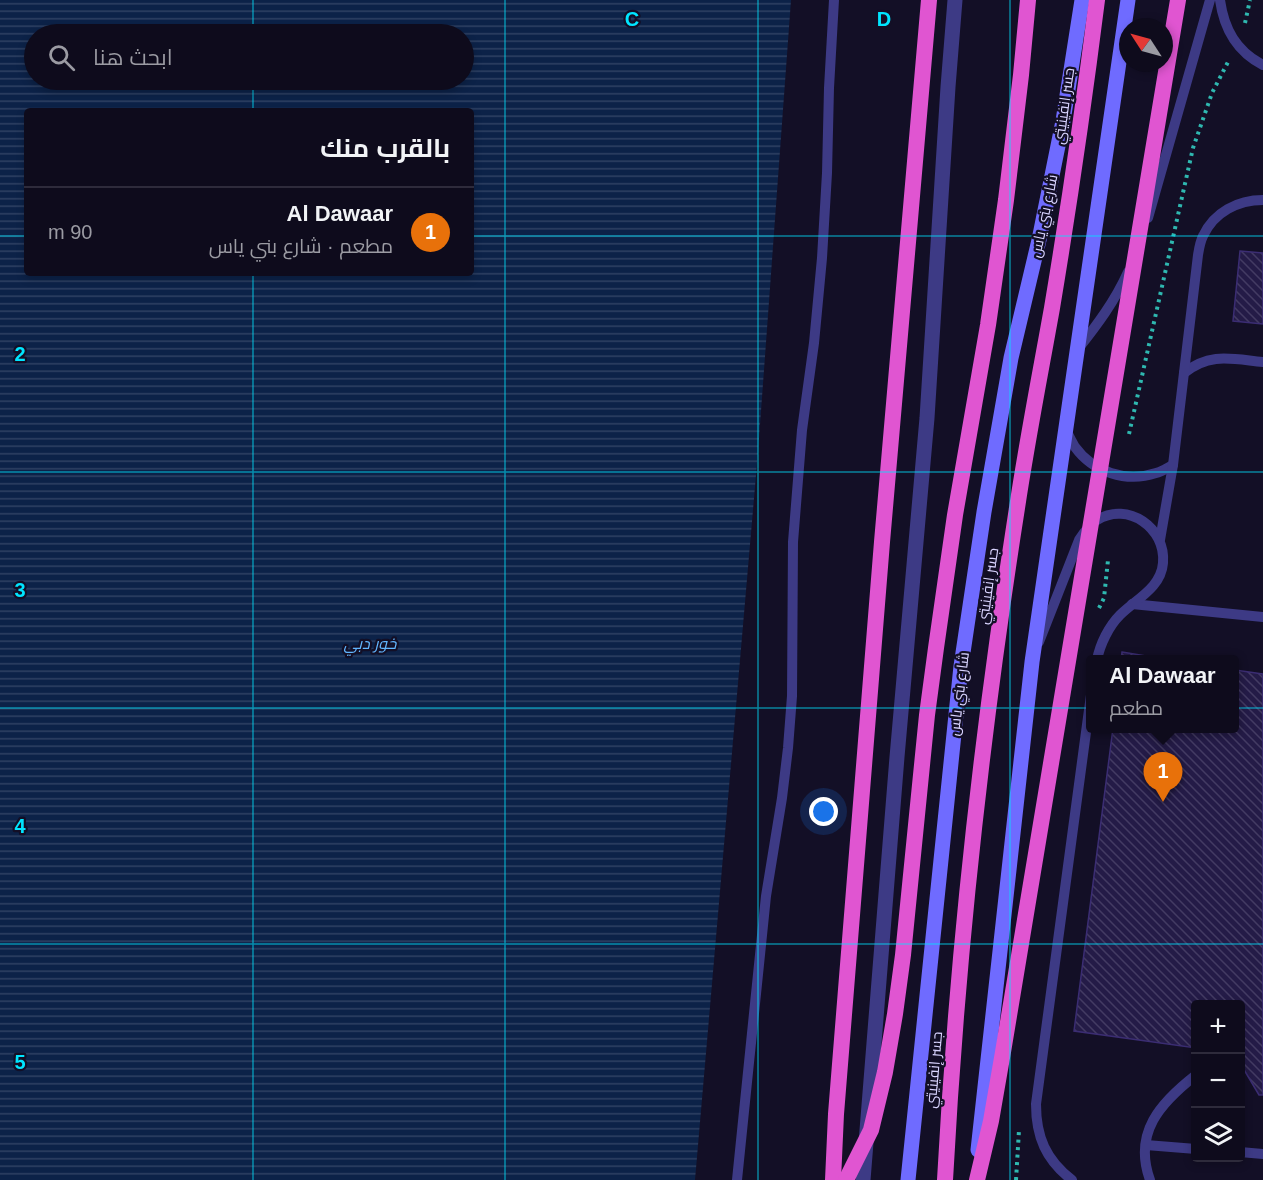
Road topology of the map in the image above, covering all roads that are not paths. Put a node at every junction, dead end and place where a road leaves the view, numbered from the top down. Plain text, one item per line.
1 (834, 0) edge
2 (929, 0) edge
3 (955, 0) edge
4 (1028, 0) edge
5 (1082, 0) edge
6 (1097, 0) edge
7 (1128, 0) edge
8 (1178, 0) edge
9 (1210, 0) edge
10 (1220, 0) edge
11 (1263, 64) edge
12 (1263, 200) edge
13 (1076, 352) junction
14 (1263, 362) edge
15 (1184, 373) junction
16 (1066, 430) junction
17 (1173, 465) junction
18 (1160, 540) junction
19 (1132, 604) junction
20 (1263, 617) edge
21 (1099, 655) edge
22 (1032, 662) junction
23 (1086, 732) edge
24 (1191, 1079) edge
25 (1146, 1145) junction
26 (1191, 1149) edge
27 (1245, 1152) edge
28 (1263, 1154) edge
29 (737, 1180) edge
30 (833, 1180) edge
31 (846, 1180) edge
32 (863, 1180) edge
33 (908, 1180) edge
34 (945, 1180) edge
35 (976, 1180) edge
36 (1072, 1180) edge
37 (1150, 1180) edge

1 - 29 lane
2 - 30 highway
3 - 32 street
4 - 31 highway, bridge
5 - 33 main road, شارع بني ياس
6 - 34 highway, جسر إنفينيتي
7 - 13 main road
8 - 35 highway, bridge
9 - 13 lane
10 - 11 lane
12 - 15 lane
13 - 16 main road
14 - 15 lane
15 - 17 lane
16 - 17 lane
16 - 22 main road
17 - 18 lane
18 - 19 lane
18 - 22 lane
19 - 20 lane
19 - 21 lane
22 - 35 main road
23 - 36 lane
24 - 25 lane
25 - 26 lane
25 - 37 lane
27 - 28 lane

